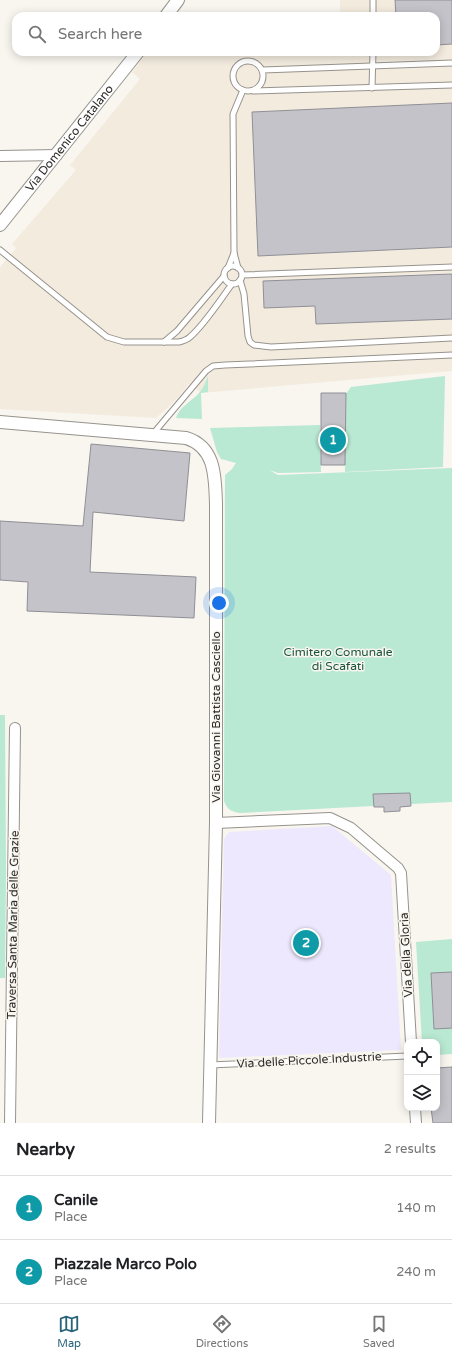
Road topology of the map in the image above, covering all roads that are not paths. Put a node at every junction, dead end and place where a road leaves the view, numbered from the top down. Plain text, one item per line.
1 (178, 0) edge
2 (373, 0) edge
3 (169, 12) edge
4 (373, 12) edge
5 (135, 56) edge
6 (373, 56) edge
7 (452, 63) edge
8 (372, 66) junction
9 (262, 70) junction
10 (452, 85) edge
11 (372, 88) junction
12 (242, 90) junction
13 (253, 91) junction
14 (56, 155) junction
15 (0, 156) edge
16 (0, 225) edge
17 (0, 250) edge
18 (234, 253) junction
19 (452, 267) edge
20 (228, 268) junction
21 (238, 268) junction
22 (224, 276) junction
23 (241, 278) junction
24 (232, 284) junction
25 (452, 338) edge
26 (164, 342) junction
27 (452, 355) edge
28 (0, 422) edge
29 (152, 435) junction
30 (14, 728) dead end
31 (216, 823) junction
32 (411, 1039) edge
33 (404, 1056) edge
34 (210, 1065) junction
35 (415, 1111) edge
36 (10, 1123) edge
37 (209, 1123) edge
38 (416, 1123) edge

1 - 3 street
2 - 4 lane
5 - 14 street, Via Domenico Catalano
6 - 8 lane
7 - 8 lane
8 - 9 lane
8 - 11 lane
9 - 12 lane
9 - 13 lane
10 - 11 lane
11 - 13 lane
12 - 13 lane
12 - 18 lane
14 - 15 street
14 - 16 street, Via Domenico Catalano
17 - 26 lane
18 - 20 lane
18 - 21 lane
19 - 23 lane
20 - 21 lane
20 - 22 lane
21 - 23 lane
22 - 24 lane
22 - 26 lane
23 - 24 lane
23 - 25 lane
24 - 26 lane
27 - 29 lane
28 - 29 street, Via Giovanni Battista Casciello
29 - 31 street, Via Giovanni Battista Casciello
30 - 36 street, Traversa Santa Maria delle Grazie
31 - 32 street, Via della Gloria
31 - 34 street, Via Giovanni Battista Casciello
33 - 34 lane, Via delle Piccole Industrie
34 - 37 street, Via Giovanni Battista Casciello
35 - 38 street

